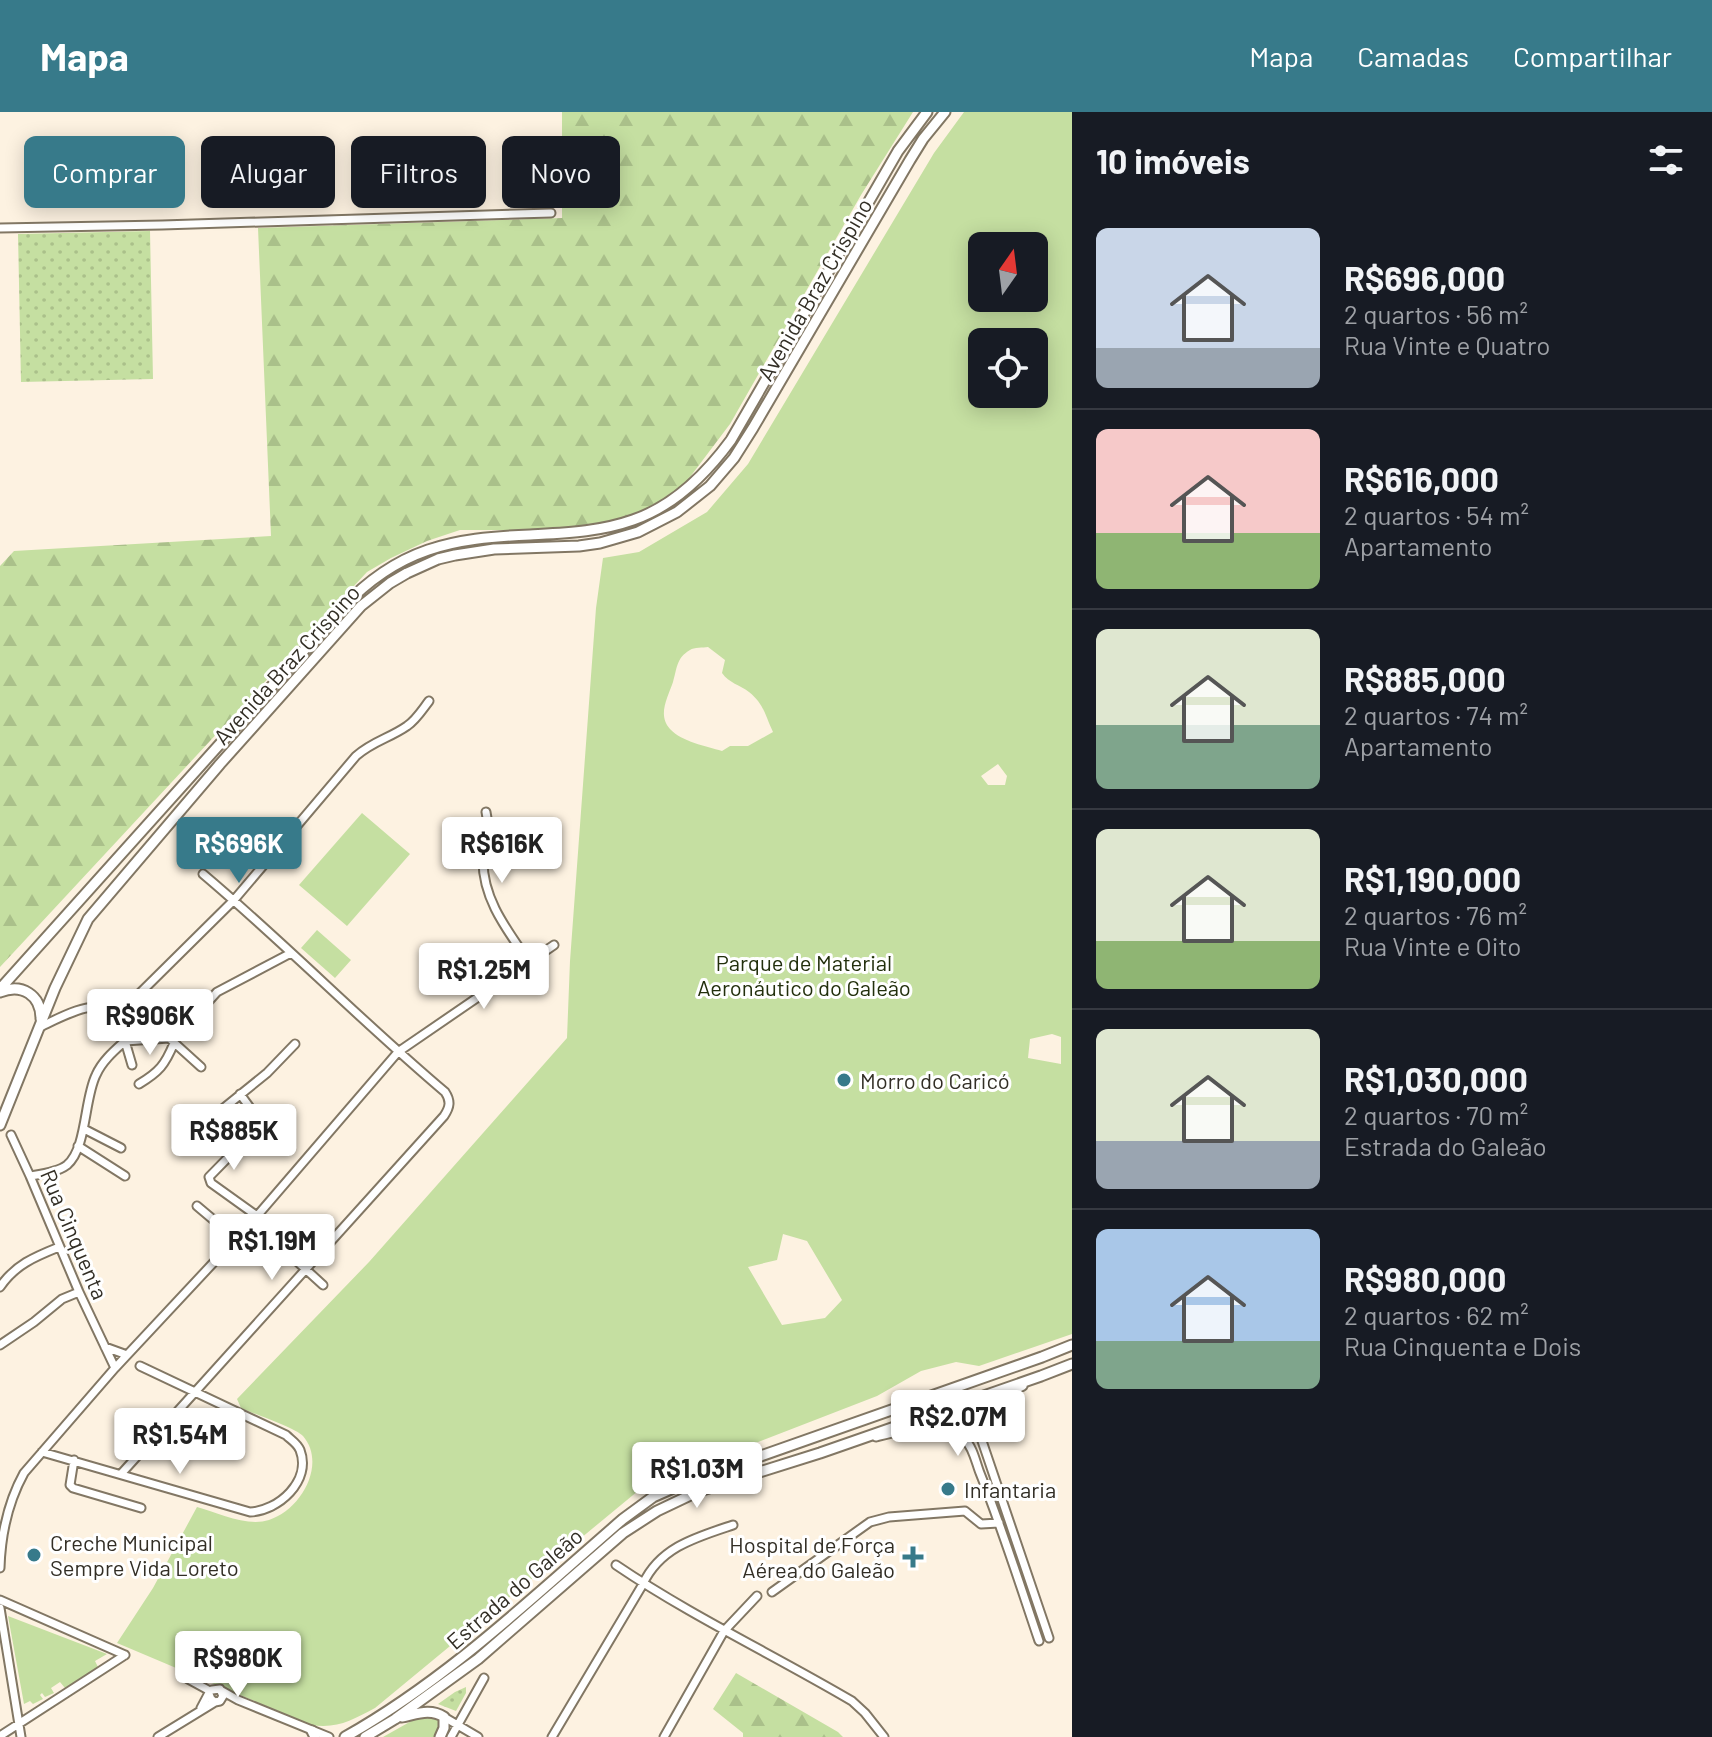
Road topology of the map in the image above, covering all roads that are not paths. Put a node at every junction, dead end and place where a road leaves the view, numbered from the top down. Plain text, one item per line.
1 (927, 112) edge
2 (945, 112) edge
3 (551, 213) dead end
4 (0, 228) edge
5 (429, 701) dead end
6 (486, 812) dead end
7 (203, 874) dead end
8 (234, 900) junction
9 (554, 945) dead end
10 (291, 953) junction
11 (529, 962) junction
12 (0, 991) edge
13 (149, 1018) dead end
14 (40, 1024) junction
15 (125, 1041) junction
16 (172, 1041) junction
17 (295, 1044) dead end
18 (398, 1052) junction
19 (132, 1065) dead end
20 (201, 1067) dead end
21 (139, 1084) dead end
22 (240, 1094) junction
23 (0, 1125) edge
24 (84, 1129) junction
25 (11, 1135) dead end
26 (188, 1137) dead end
27 (78, 1146) junction
28 (121, 1148) dead end
29 (30, 1176) junction
30 (125, 1176) dead end
31 (197, 1206) dead end
32 (257, 1216) junction
33 (266, 1233) dead end
34 (235, 1238) junction
35 (59, 1247) junction
36 (306, 1268) junction
37 (323, 1285) dead end
38 (0, 1287) edge
39 (79, 1292) junction
40 (0, 1345) edge
41 (1072, 1345) edge
42 (105, 1347) junction
43 (127, 1355) junction
44 (1072, 1364) edge
45 (140, 1366) dead end
46 (115, 1368) junction
47 (1041, 1376) junction
48 (195, 1392) junction
49 (42, 1452) junction
50 (820, 1453) junction
51 (74, 1460) junction
52 (121, 1474) junction
53 (141, 1508) dead end
54 (999, 1523) junction
55 (733, 1525) dead end
56 (616, 1565) dead end
57 (0, 1568) edge
58 (643, 1584) junction
59 (772, 1592) dead end
60 (757, 1596) dead end
61 (0, 1600) edge
62 (0, 1608) edge
63 (724, 1631) junction
64 (1049, 1638) dead end
65 (1039, 1641) dead end
66 (484, 1678) dead end
67 (188, 1679) dead end
68 (222, 1691) junction
69 (210, 1693) junction
70 (238, 1700) junction
71 (218, 1701) junction
72 (199, 1710) junction
73 (444, 1717) junction
74 (395, 1719) junction
75 (19, 1725) junction
76 (458, 1725) junction
77 (442, 1733) edge
78 (314, 1734) edge
79 (375, 1734) edge
80 (0, 1736) edge
81 (21, 1737) edge
82 (158, 1737) edge
83 (329, 1737) edge
84 (345, 1737) edge
85 (365, 1737) edge
86 (451, 1737) edge
87 (478, 1737) edge
88 (552, 1737) edge
89 (664, 1737) edge
90 (884, 1737) edge

1 - 12 main road, Avenida Braz Crispino
2 - 14 main road, Avenida Braz Crispino
3 - 4 street
5 - 8 street
6 - 11 street
7 - 8 street
8 - 10 street
8 - 13 street
9 - 11 street
10 - 16 street
10 - 18 street
11 - 18 street
12 - 14 main road
14 - 15 street
14 - 23 main road, Avenida Braz Crispino
15 - 16 street
15 - 19 street
15 - 24 street
16 - 20 street
16 - 21 street
17 - 22 street
18 - 32 street
18 - 36 street
22 - 26 street
22 - 32 street
24 - 27 street
24 - 28 street
25 - 29 street, Rua Cinquenta
27 - 29 street
27 - 30 street
29 - 35 street, Rua Cinquenta
31 - 34 street
32 - 34 street
33 - 36 street
34 - 43 street
35 - 38 street
35 - 39 street, Rua Cinquenta
36 - 37 street
36 - 48 street
39 - 40 street
39 - 42 street, Rua Cinquenta
41 - 84 main road, Estrada do Galeão
42 - 43 street
42 - 46 street, Rua Cinquenta
43 - 46 street
44 - 47 main road, Estrada do Galeão
45 - 48 street
46 - 49 street
47 - 50 main road, Estrada do Galeão
47 - 64 street
48 - 52 street
48 - 52 street
49 - 51 street
49 - 57 street
50 - 54 street
50 - 74 main road, Estrada do Galeão
51 - 52 street
51 - 53 street
54 - 59 street
54 - 65 street
55 - 58 street
56 - 58 street
58 - 63 street
58 - 88 street
60 - 63 street
61 - 75 street
62 - 75 street
63 - 89 street
63 - 90 street
66 - 76 street
67 - 69 street
68 - 69 street
68 - 70 street
68 - 71 street
69 - 71 street
69 - 72 street
70 - 71 street
70 - 78 street
71 - 72 street
72 - 82 street
73 - 74 main road
73 - 76 street
73 - 77 main road
74 - 79 main road, Estrada do Galeão
75 - 80 street
75 - 81 street
76 - 77 street
76 - 86 street
76 - 87 street
78 - 83 street
79 - 85 main road, Estrada do Galeão

